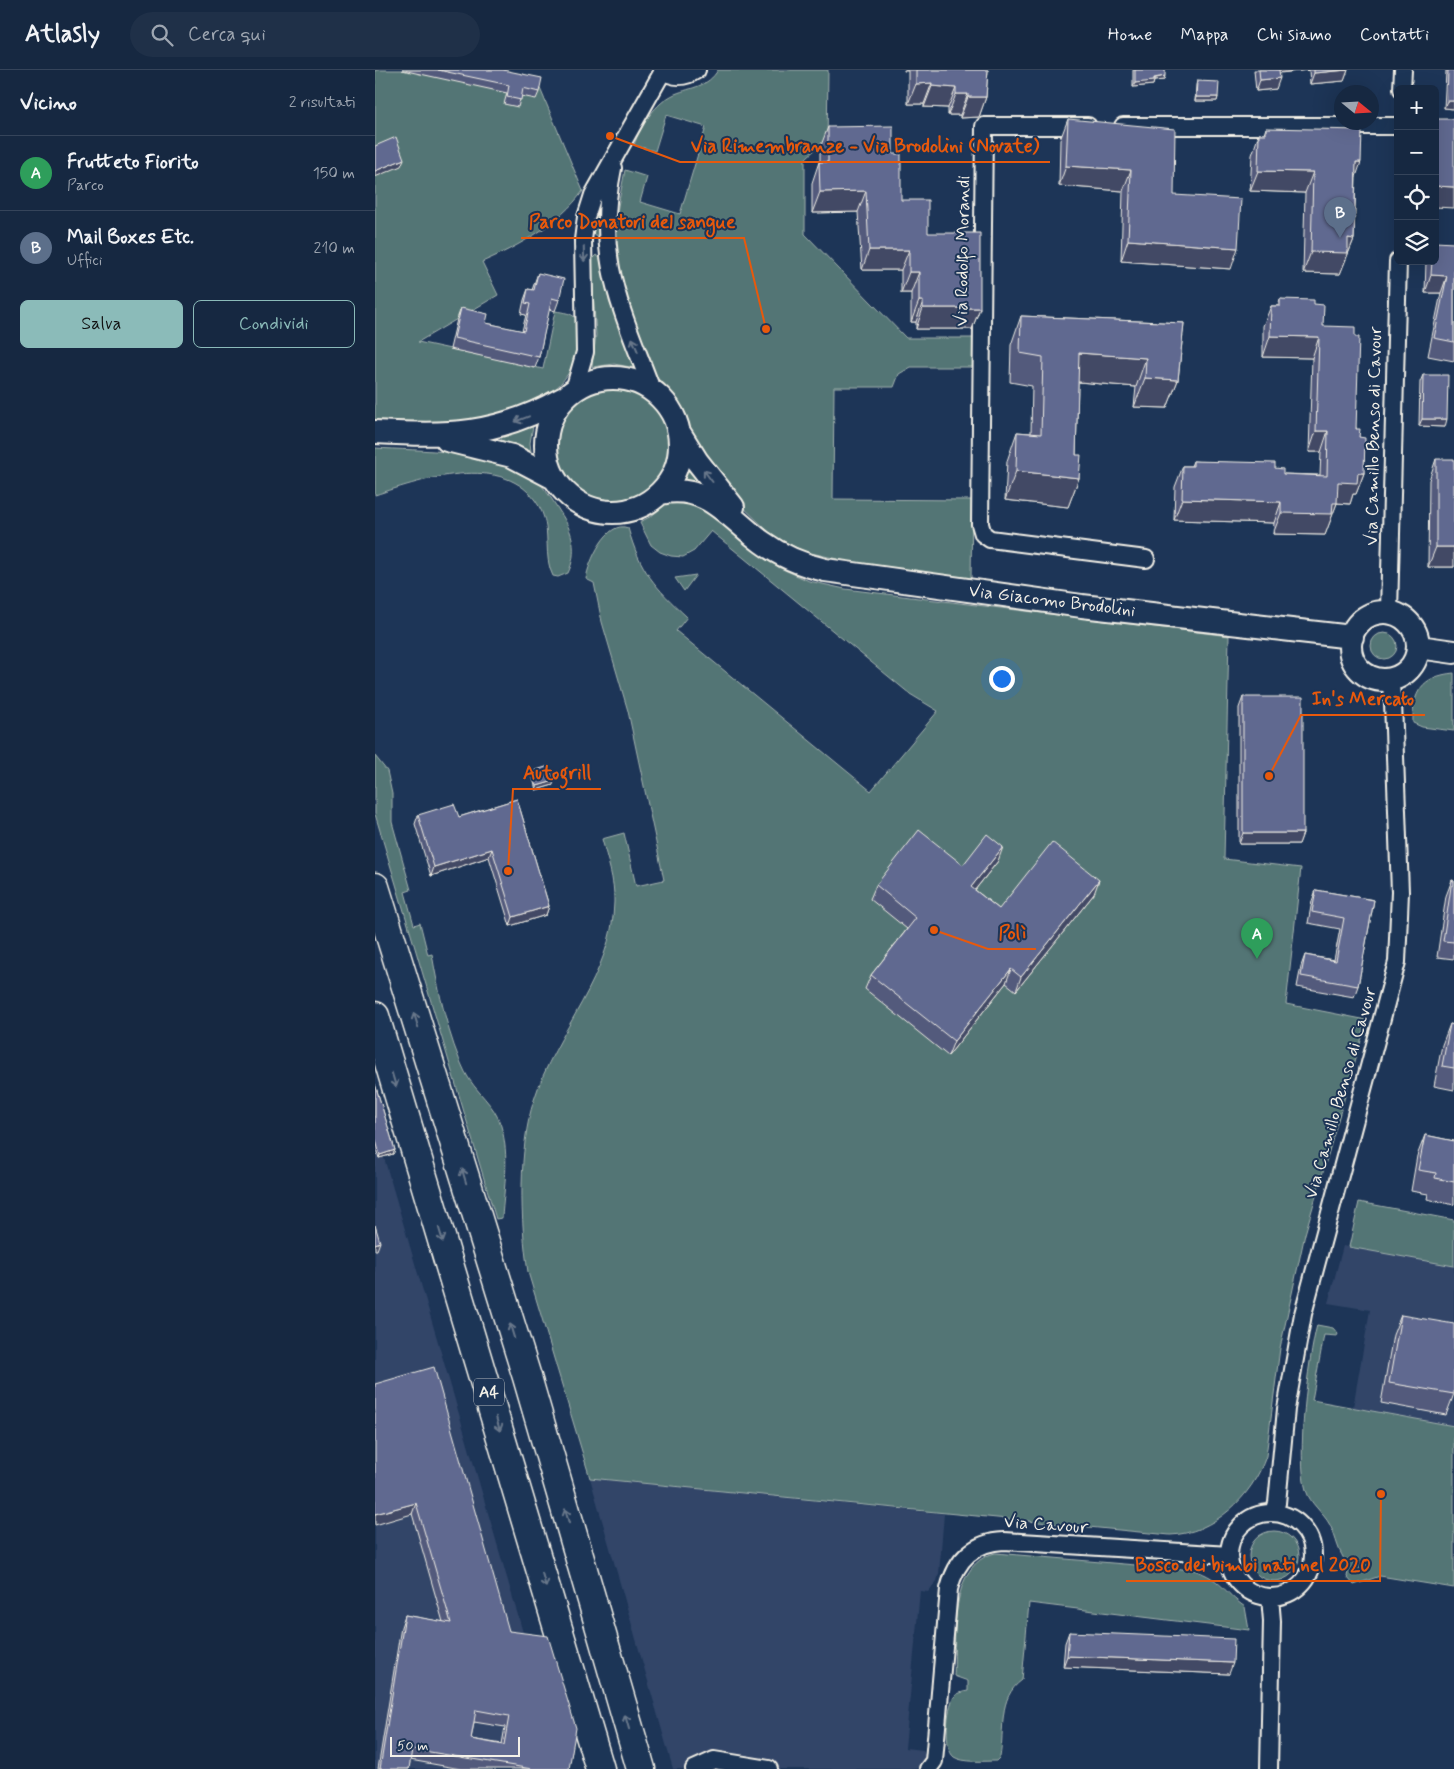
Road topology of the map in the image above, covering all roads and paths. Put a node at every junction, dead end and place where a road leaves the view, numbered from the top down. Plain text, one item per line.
1 (662, 70) edge
2 (697, 70) edge
3 (1403, 70) edge
4 (1403, 85) edge
5 (1394, 126) edge
6 (615, 160) junction
7 (1398, 265) edge
8 (652, 390) junction
9 (569, 394) junction
10 (375, 432) edge
11 (679, 432) junction
12 (427, 435) junction
13 (554, 478) junction
14 (661, 493) junction
15 (760, 541) junction
16 (1146, 559) dead end
17 (1389, 612) junction
18 (1351, 637) junction
19 (1419, 647) junction
20 (1454, 652) edge
21 (1390, 680) junction
22 (375, 887) edge
23 (375, 1016) edge
24 (1274, 1513) junction
25 (1229, 1555) junction
26 (1270, 1597) junction
27 (600, 1769) edge
28 (641, 1769) edge
29 (694, 1769) edge
30 (769, 1769) edge
31 (928, 1769) edge
32 (1269, 1769) edge

1 - 2 street
1 - 6 street
3 - 4 street
5 - 16 street, Via Rodolfo Morandi
8 -> 6 street
6 -> 9 street
7 - 17 street, Via Camillo Benso di Cavour
8 - 9 street
8 - 11 street
9 -> 12 street
9 - 13 street
10 - 12 street
11 - 14 street
15 -> 11 street, Via Giacomo Brodolini
12 - 13 street
13 - 14 street
14 - 15 street, Via Giacomo Brodolini
15 - 18 street, Via Giacomo Brodolini
17 - 18 street
17 - 19 street
18 - 21 street
19 - 20 street
19 - 21 street
21 - 24 street, Via Camillo Benso di Cavour
28 -> 22 highway, A4
23 -> 27 highway, A4
24 - 25 street
24 - 26 street
25 - 26 street
25 - 31 street, Via Cavour
26 - 32 street
29 - 30 street

